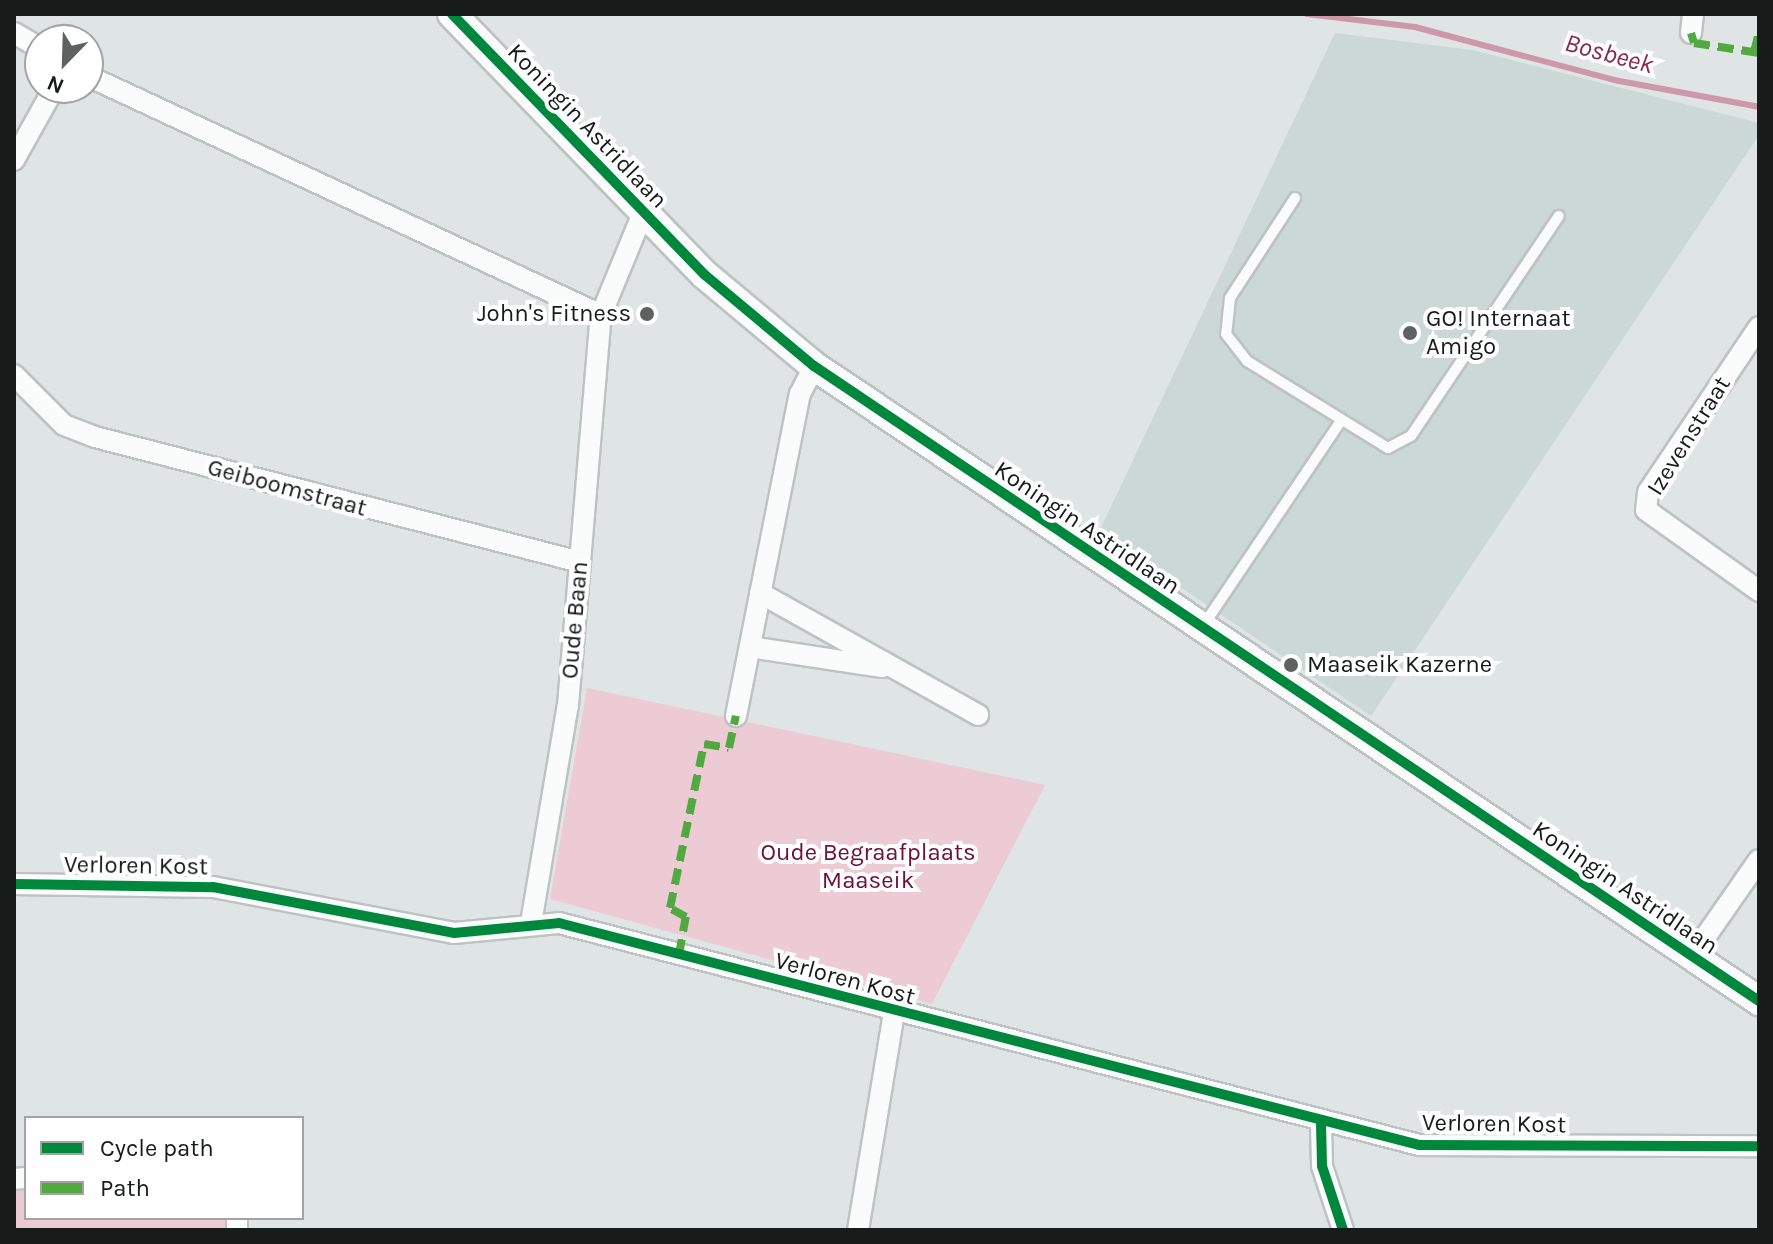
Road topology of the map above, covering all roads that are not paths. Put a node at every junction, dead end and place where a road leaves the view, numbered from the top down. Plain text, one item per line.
1 (452, 14) edge
2 (104, 83) edge
3 (45, 104) edge
4 (14, 160) edge
5 (1295, 198) dead end
6 (643, 213) junction
7 (1559, 216) dead end
8 (601, 315) junction
9 (1759, 327) edge
10 (814, 366) junction
11 (14, 375) edge
12 (1340, 422) junction
13 (580, 562) junction
14 (1759, 591) edge
15 (760, 593) junction
16 (1201, 629) junction
17 (750, 647) junction
18 (882, 667) junction
19 (978, 715) dead end
20 (736, 716) dead end
21 (1759, 860) edge
22 (14, 884) edge
23 (531, 923) junction
24 (1692, 956) junction
25 (1759, 1001) edge
26 (894, 1012) junction
27 (1321, 1124) junction
28 (1759, 1146) edge
29 (858, 1230) edge
30 (1343, 1230) edge

1 - 6 main road, Koningin Astridlaan
2 - 8 street
3 - 4 street
5 - 12 lane
6 - 8 street, Oude Baan
6 - 10 main road, Koningin Astridlaan
7 - 12 lane
8 - 13 street, Oude Baan
9 - 14 street, Izevenstraat
10 - 15 street
10 - 16 main road, Koningin Astridlaan
11 - 13 street, Geiboomstraat
12 - 16 lane
13 - 23 street, Oude Baan
15 - 17 street
15 - 18 street
16 - 24 main road, Koningin Astridlaan
17 - 18 street
17 - 20 street
18 - 19 street
21 - 24 street
22 - 23 street, Verloren Kost
23 - 26 street, Verloren Kost
24 - 25 main road, Koningin Astridlaan
26 - 27 street, Verloren Kost
26 - 29 street
27 - 28 street, Verloren Kost
27 - 30 street

